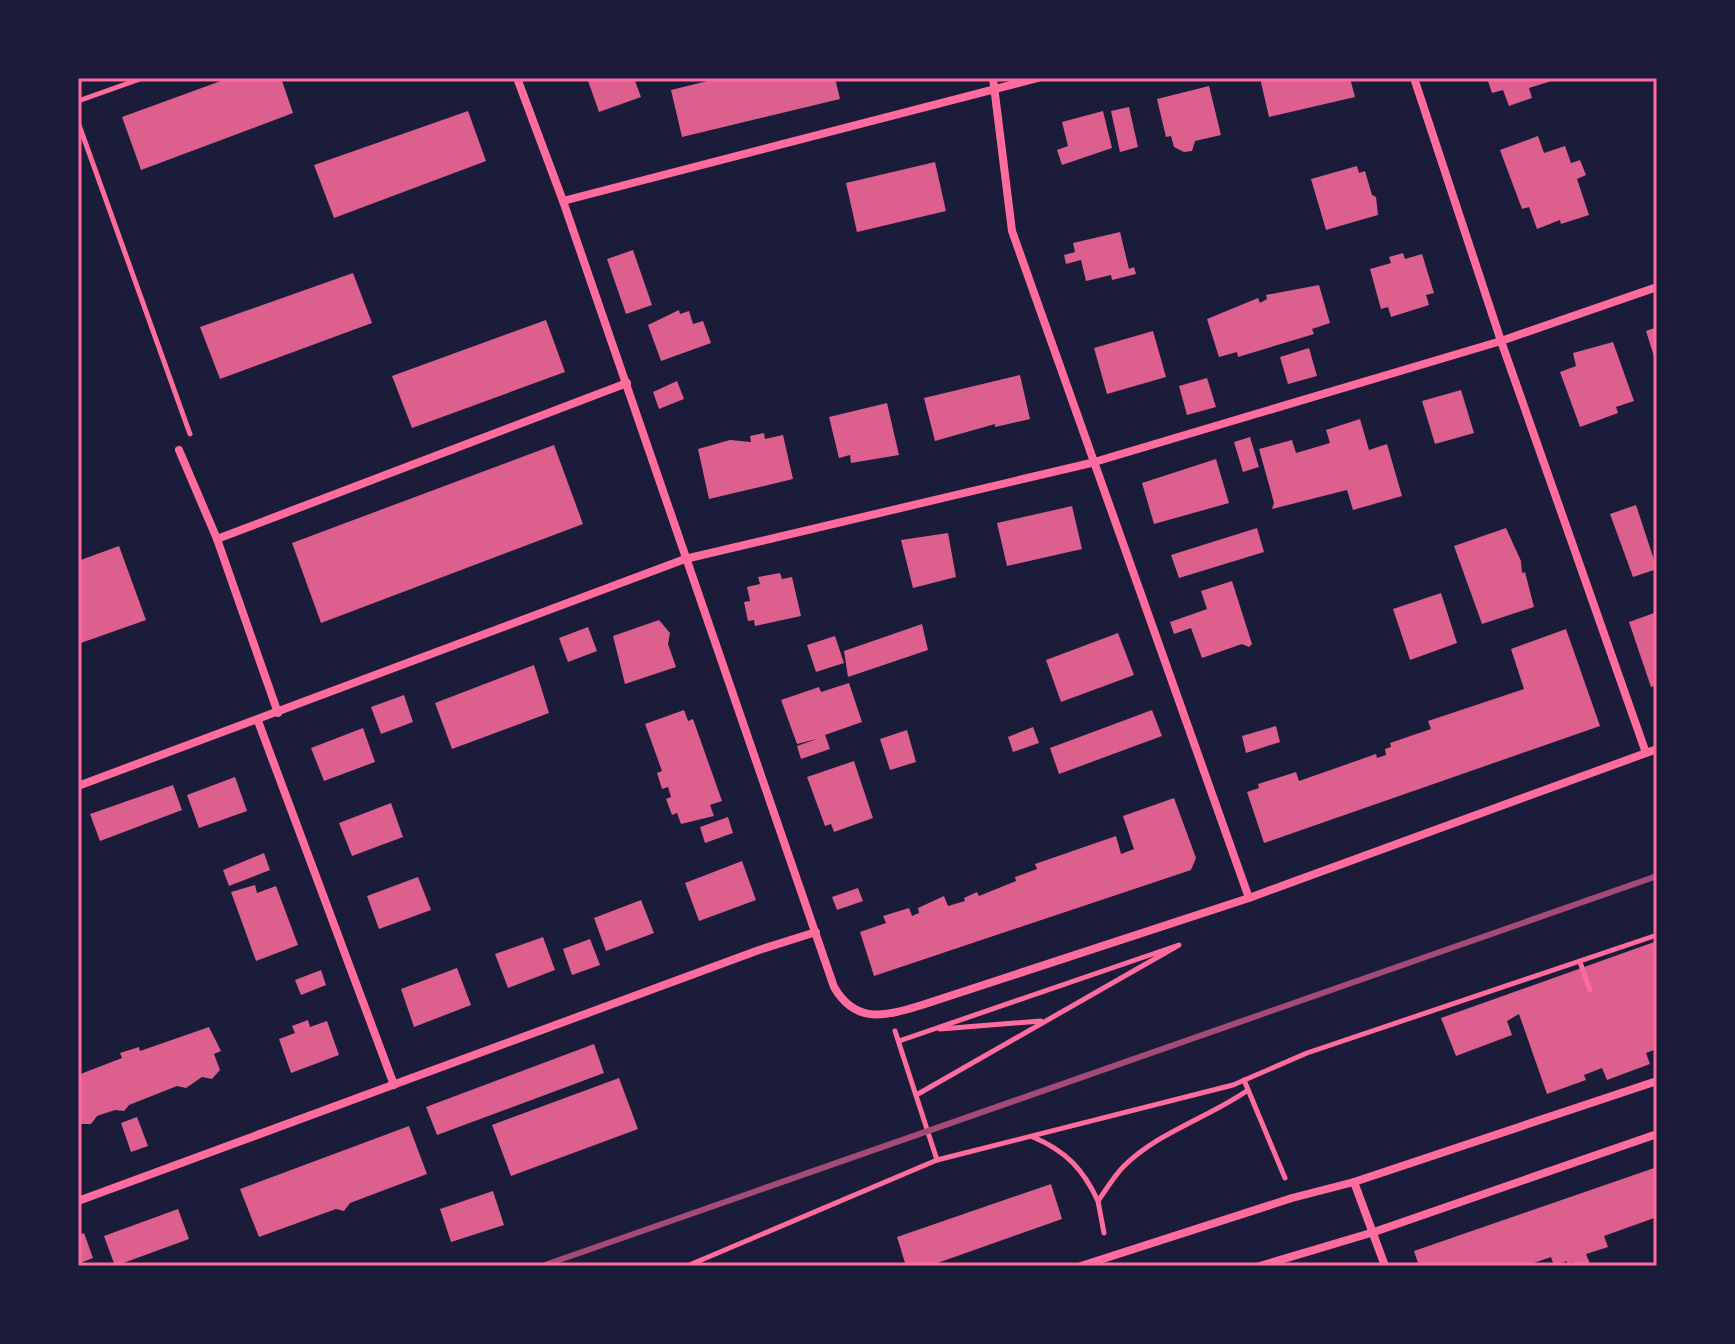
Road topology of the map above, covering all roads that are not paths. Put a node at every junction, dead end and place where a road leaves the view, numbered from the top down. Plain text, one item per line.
1 (517, 78) edge
2 (993, 78) edge
3 (1038, 78) edge
4 (1414, 78) edge
5 (995, 88) junction
6 (563, 201) junction
7 (1657, 287) edge
8 (1501, 341) junction
9 (627, 383) junction
10 (179, 450) road end
11 (1091, 463) junction
12 (217, 539) junction
13 (685, 559) junction
14 (278, 713) junction
15 (258, 721) junction
16 (1657, 749) edge
17 (1646, 753) junction
18 (78, 786) edge
19 (1249, 898) junction
20 (816, 932) junction
21 (1657, 1081) edge
22 (394, 1085) junction
23 (1657, 1134) edge
24 (1354, 1182) junction
25 (78, 1201) edge
26 (1374, 1232) junction
27 (1081, 1266) edge
28 (1260, 1266) edge
29 (1385, 1266) edge

1 - 6 street
2 - 5 street
3 - 5 street
4 - 8 street
5 - 6 street
5 - 11 street
6 - 9 street
7 - 8 street
8 - 11 street
8 - 17 street
9 - 12 street
9 - 13 street
10 - 12 street
11 - 13 street
11 - 19 street
12 - 14 street
13 - 14 street
13 - 20 street
14 - 15 street
15 - 18 street
15 - 22 street
16 - 17 street
17 - 19 street
19 - 20 street
20 - 22 street
21 - 24 street
22 - 25 street
23 - 26 street
24 - 26 street
24 - 27 street
26 - 28 street
26 - 29 street

